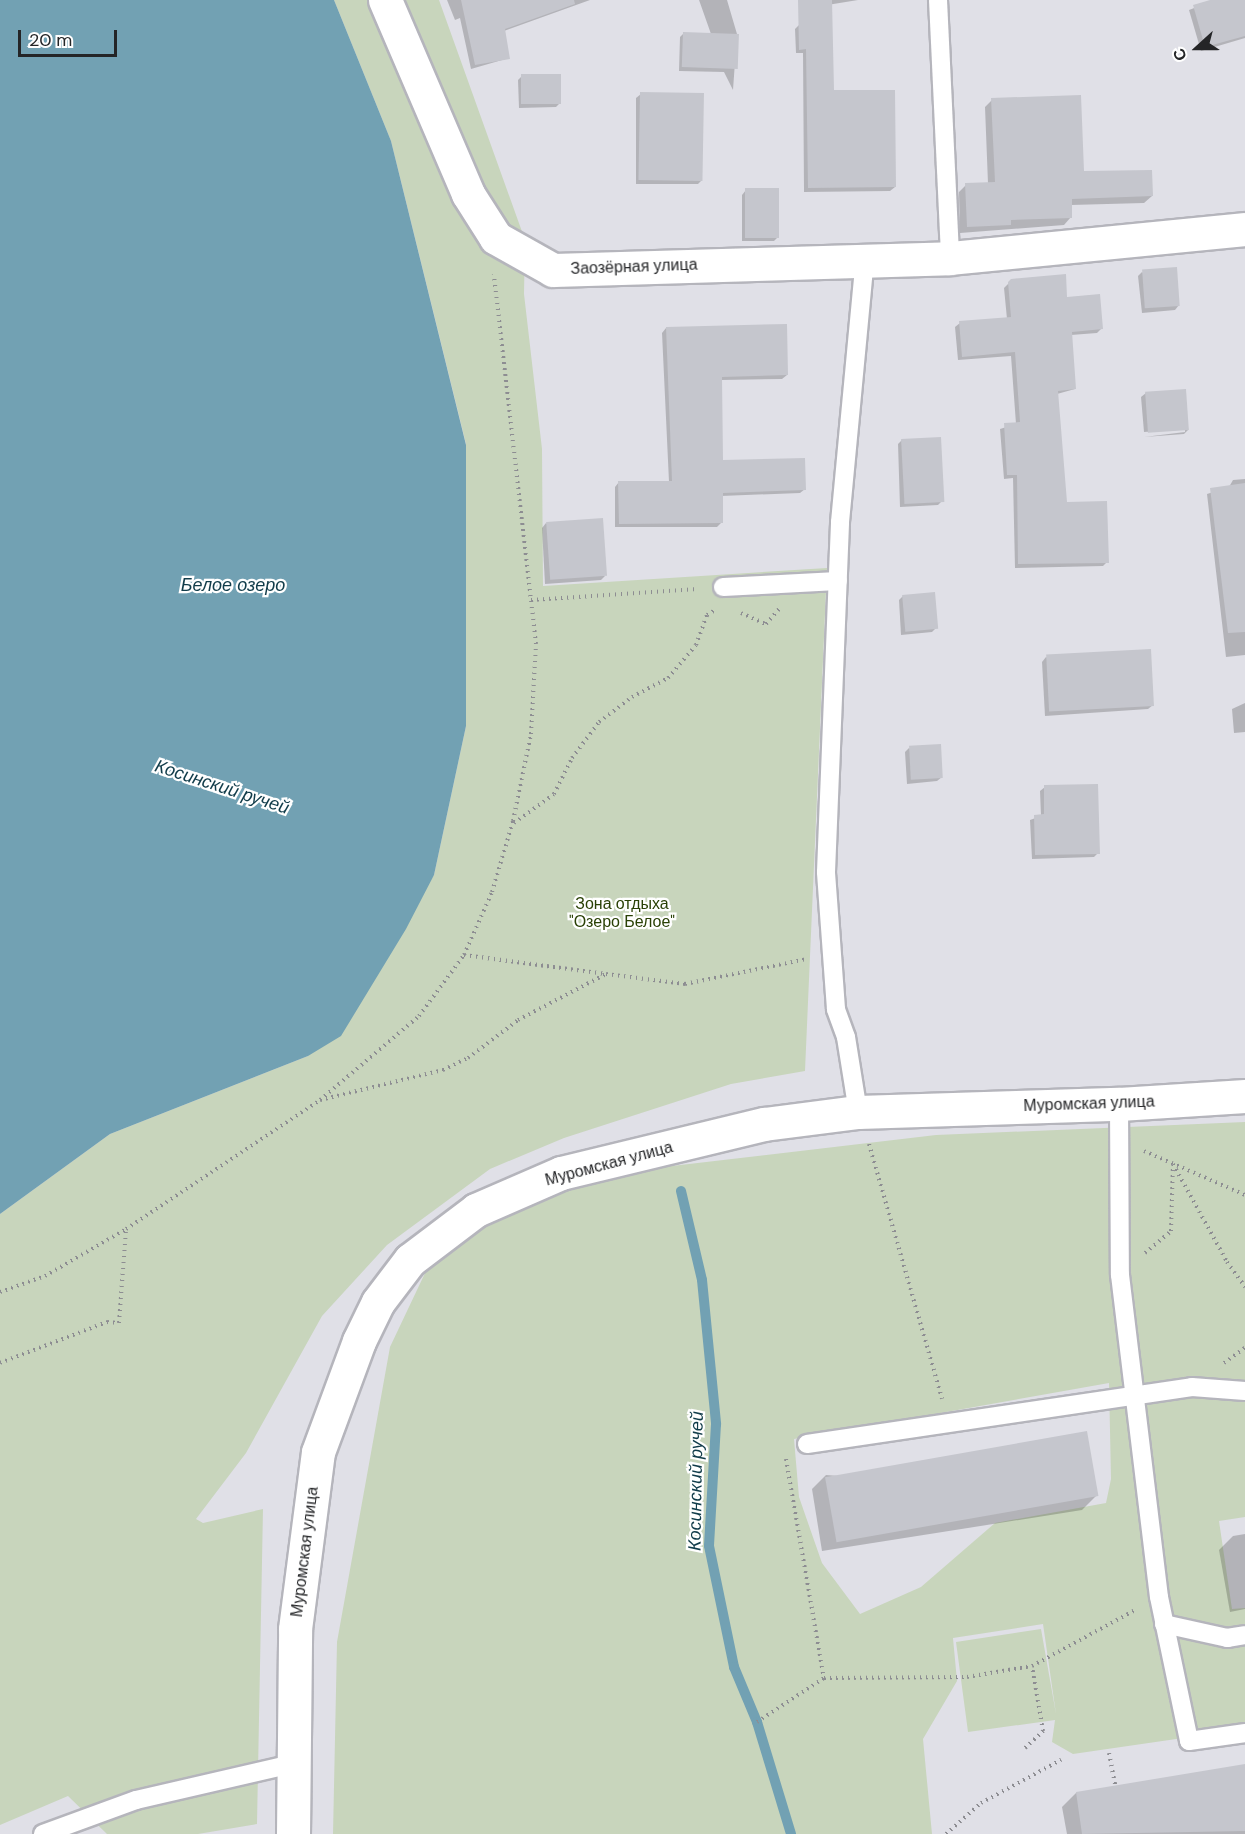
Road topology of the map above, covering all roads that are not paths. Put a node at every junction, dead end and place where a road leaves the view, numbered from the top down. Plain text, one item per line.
1 (385, 0) edge
2 (938, 0) edge
3 (1245, 229) edge
4 (865, 258) junction
5 (950, 258) junction
6 (838, 581) junction
7 (723, 587) road end
8 (1245, 1096) edge
9 (1119, 1104) junction
10 (858, 1112) junction
11 (1245, 1390) edge
12 (1134, 1396) junction
13 (807, 1444) road end
14 (1164, 1624) junction
15 (1245, 1635) edge
16 (1245, 1733) edge
17 (292, 1764) junction
18 (42, 1834) edge
19 (292, 1834) edge

1 - 4 street, Заозёрная улица
2 - 5 lane
3 - 5 street, Заозёрная улица
4 - 5 street, Заозёрная улица
4 - 6 lane
6 - 7 lane
6 - 10 lane
8 - 9 street, Муромская улица
9 - 10 street, Муромская улица
9 - 12 lane
10 - 17 street, Муромская улица
11 - 12 lane
12 - 13 lane
12 - 14 lane
14 - 15 lane
14 - 16 lane
17 - 18 lane
17 - 19 street, Муромская улица

